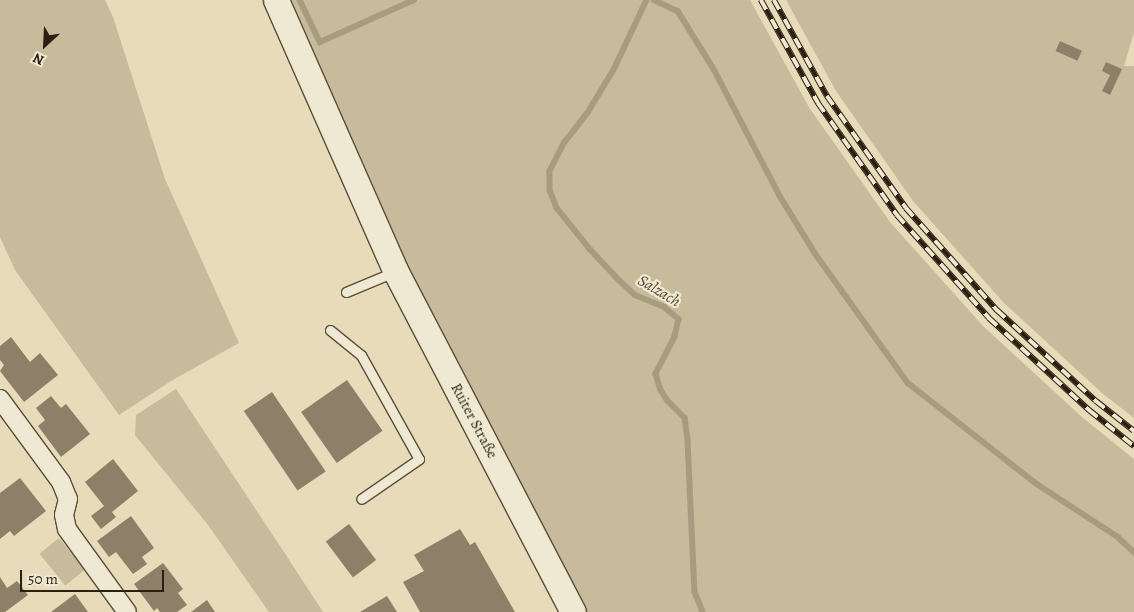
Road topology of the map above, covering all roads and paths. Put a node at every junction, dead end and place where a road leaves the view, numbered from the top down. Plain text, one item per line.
1 (276, 0) edge
2 (396, 272) junction
3 (346, 292) dead end
4 (330, 330) dead end
5 (0, 399) edge
6 (361, 499) dead end
7 (127, 612) edge
8 (573, 612) edge

1 - 2 street, Ruiter Straße
2 - 3 lane
2 - 8 street, Ruiter Straße
4 - 6 lane
5 - 7 street

